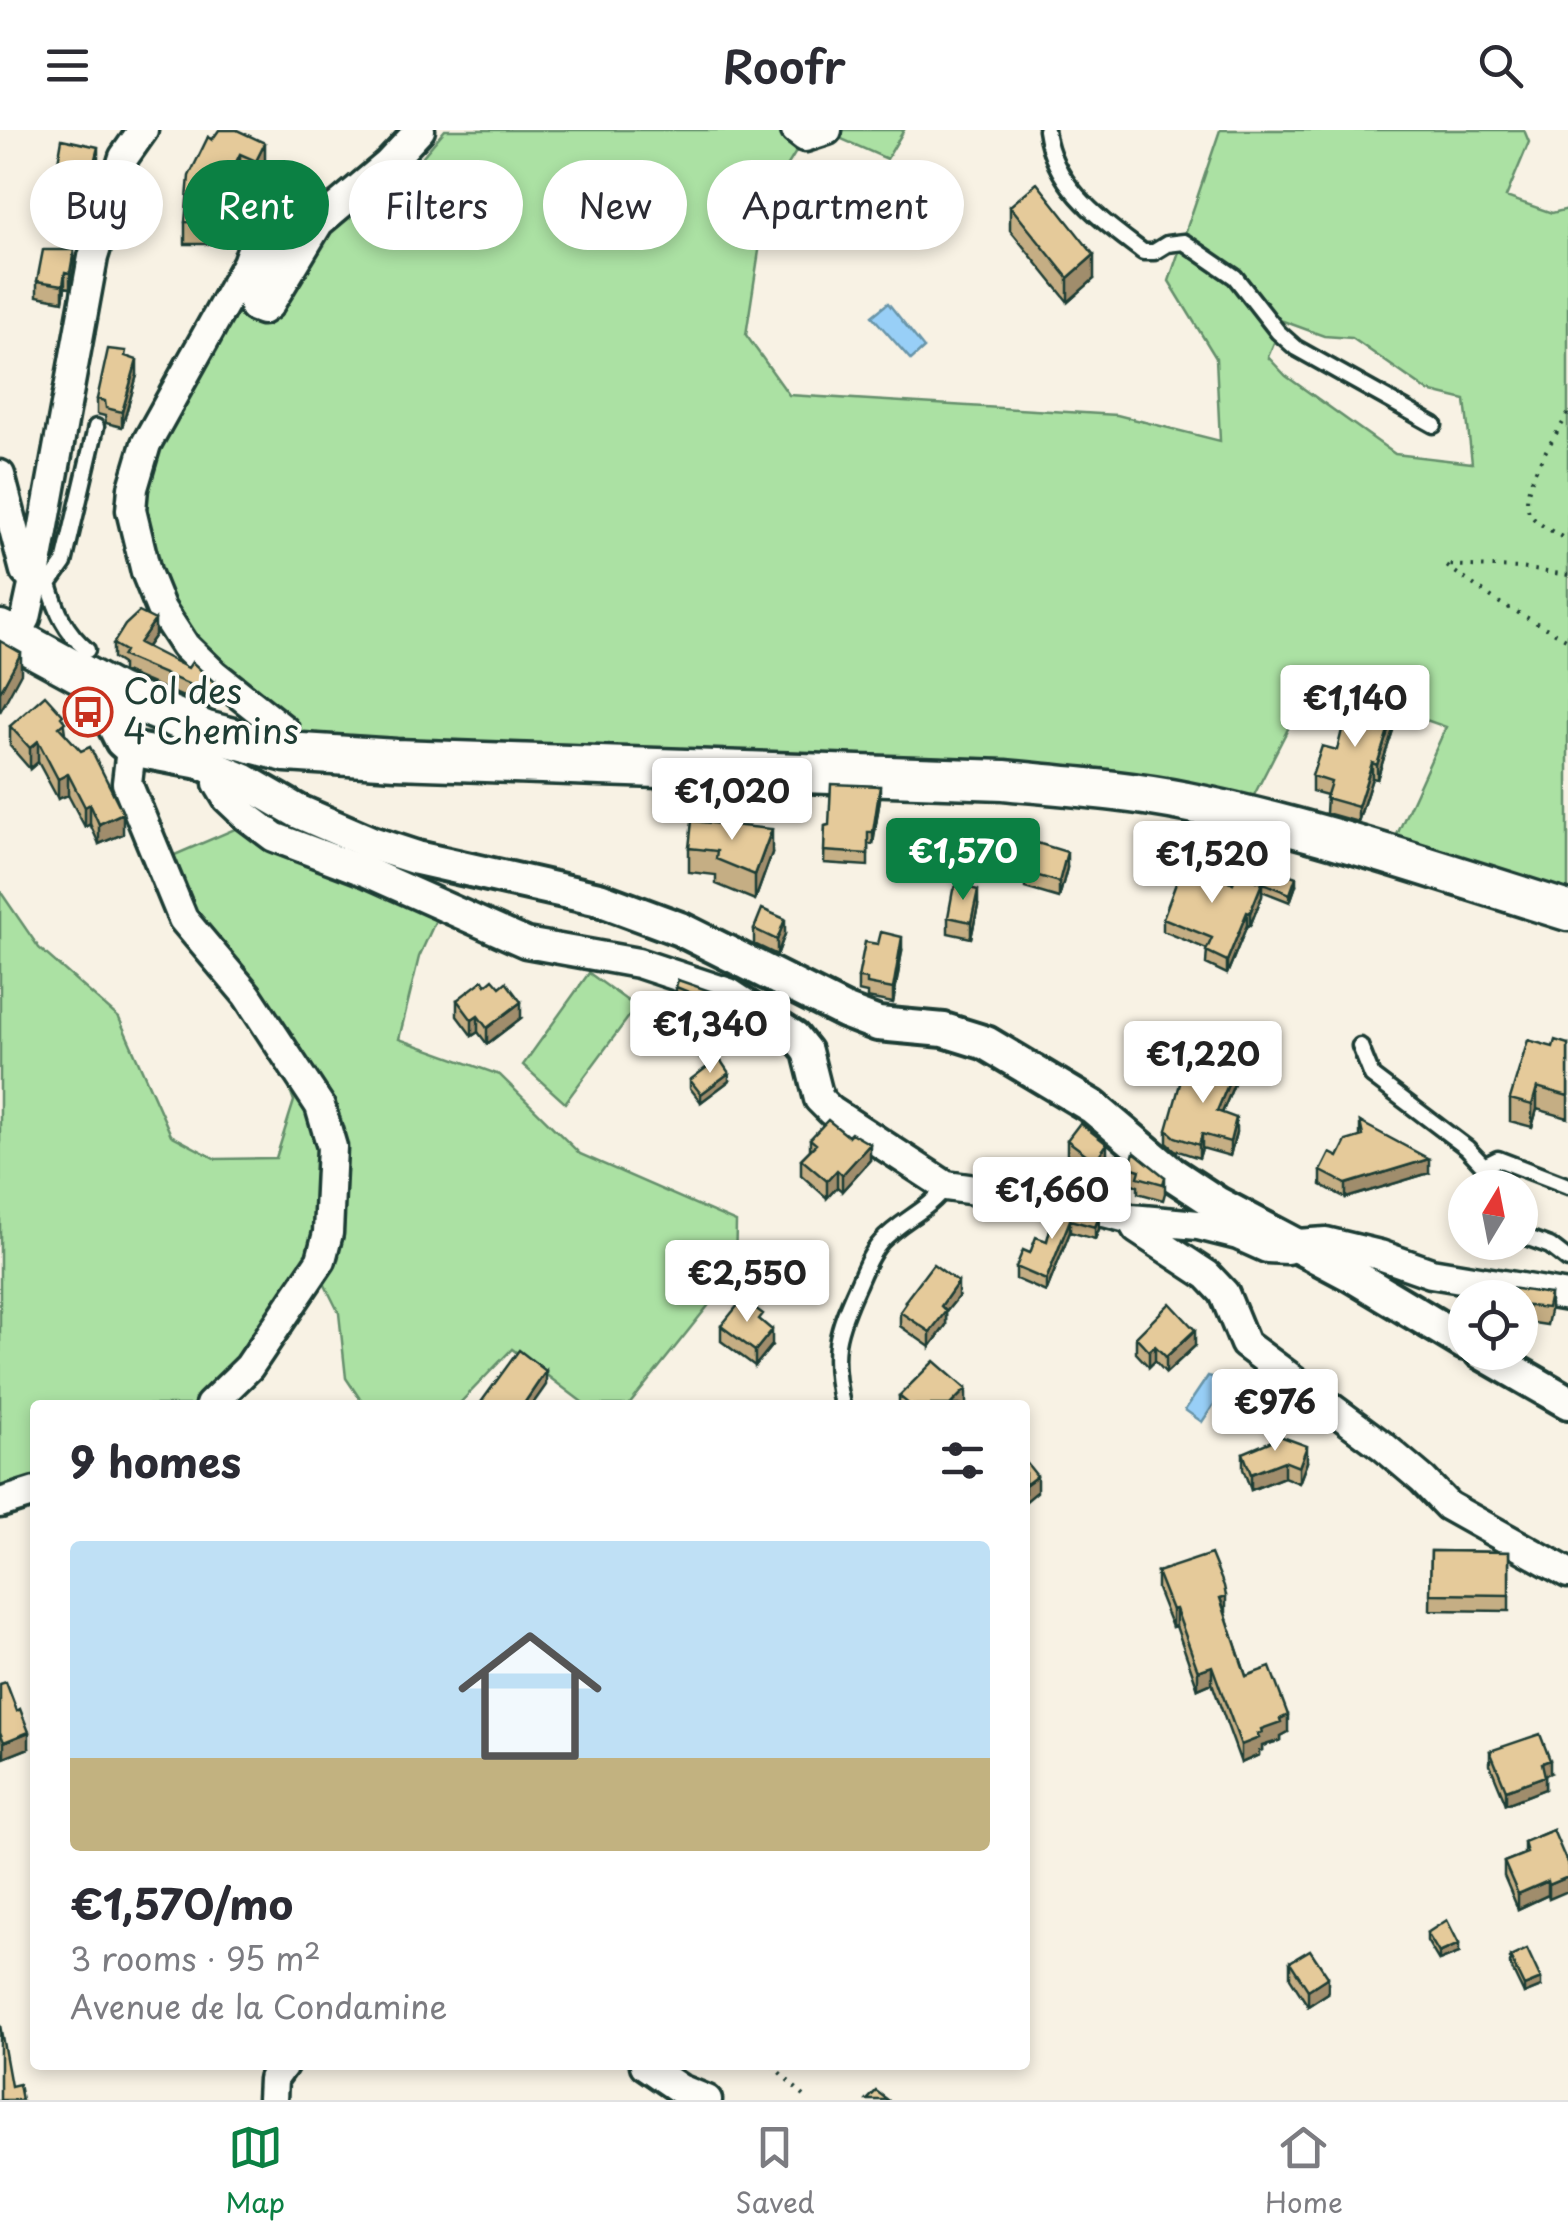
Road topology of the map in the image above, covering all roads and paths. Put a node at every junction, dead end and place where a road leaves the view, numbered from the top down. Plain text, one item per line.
1 (143, 130) edge
2 (420, 130) edge
3 (796, 130) edge
4 (827, 130) edge
5 (1046, 130) edge
6 (1568, 414) edge
7 (1434, 425) dead end
8 (96, 427) dead end
9 (0, 475) edge
10 (1568, 541) edge
11 (1568, 575) edge
12 (42, 583) junction
13 (8, 634) edge
14 (1568, 640) edge
15 (87, 650) dead end
16 (116, 693) junction
17 (131, 749) junction
18 (286, 752) junction
19 (221, 770) junction
20 (1568, 911) edge
21 (1360, 1046) dead end
22 (1484, 1166) junction
23 (1483, 1170) edge
24 (946, 1186) junction
25 (1568, 1186) edge
26 (1132, 1219) junction
27 (1538, 1242) edge
28 (1296, 1244) junction
29 (1568, 1260) edge
30 (1568, 1296) edge
31 (1448, 1333) edge
32 (1512, 1370) edge
33 (215, 1400) edge
34 (841, 1400) edge
35 (1568, 1402) edge
36 (30, 1494) edge
37 (0, 1504) edge
38 (1568, 1574) edge
39 (279, 2070) edge
40 (652, 2070) edge
41 (777, 2070) edge
42 (272, 2100) edge
43 (708, 2100) edge
44 (808, 2100) edge

1 - 12 street
2 - 18 street
3 - 4 street
5 - 7 lane
6 - 10 path
8 - 12 lane
9 - 12 street
11 - 14 path
12 - 13 street
12 - 15 lane
13 - 16 main road
16 - 17 street
16 - 18 main road
17 - 19 street
17 - 33 street
18 - 20 main road
19 - 24 street
19 - 28 street
21 - 22 lane
22 - 23 lane
22 - 25 lane
24 - 26 street
24 - 34 lane
26 - 28 street
26 - 38 street
27 - 29 lane
28 - 30 street
28 - 31 street
32 - 35 street
36 - 37 street
39 - 42 street
40 - 43 street
41 - 44 path

